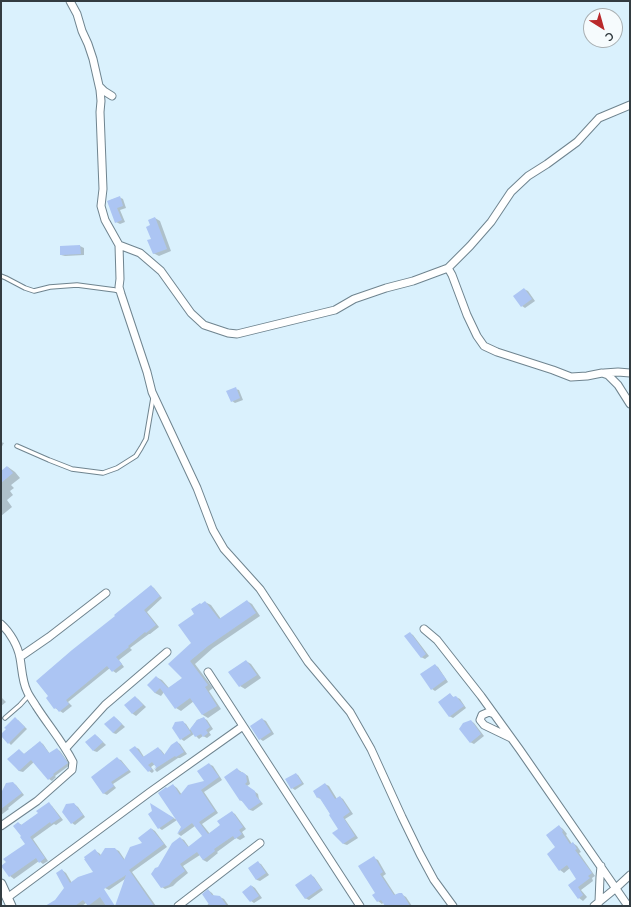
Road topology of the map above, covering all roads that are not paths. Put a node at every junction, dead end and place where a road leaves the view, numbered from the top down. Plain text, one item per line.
1 (71, 1) edge
2 (100, 87) junction
3 (112, 96) dead end
4 (630, 105) edge
5 (119, 245) junction
6 (448, 268) junction
7 (1, 276) edge
8 (121, 294) junction
9 (604, 373) junction
10 (630, 373) edge
11 (154, 395) junction
12 (630, 404) edge
13 (16, 446) dead end
14 (106, 593) dead end
15 (1, 624) edge
16 (424, 628) dead end
17 (167, 652) dead end
18 (20, 656) junction
19 (208, 672) dead end
20 (29, 695) junction
21 (494, 714) junction
22 (5, 718) dead end
23 (243, 726) junction
24 (512, 738) junction
25 (66, 748) junction
26 (1, 826) edge
27 (260, 843) dead end
28 (601, 866) junction
29 (630, 875) edge
30 (1, 884) edge
31 (616, 888) junction
32 (6, 898) edge
33 (596, 904) edge
34 (178, 906) edge
35 (360, 906) edge
36 (453, 906) edge
37 (628, 906) edge

1 - 2 street
2 - 3 street
2 - 5 street
4 - 6 street
5 - 6 street
5 - 8 street
6 - 9 street
7 - 8 lane
8 - 11 street
9 - 10 street
9 - 12 street
11 - 13 lane
11 - 36 street
14 - 18 street
15 - 18 street
16 - 21 street
17 - 25 street
18 - 20 street
19 - 23 street
20 - 22 lane
20 - 25 street
21 - 24 street
21 - 24 street
23 - 32 street
23 - 35 street
24 - 28 street
25 - 26 street
27 - 34 street
28 - 31 street
28 - 33 street
29 - 31 street
30 - 32 street
31 - 33 street
31 - 37 street

